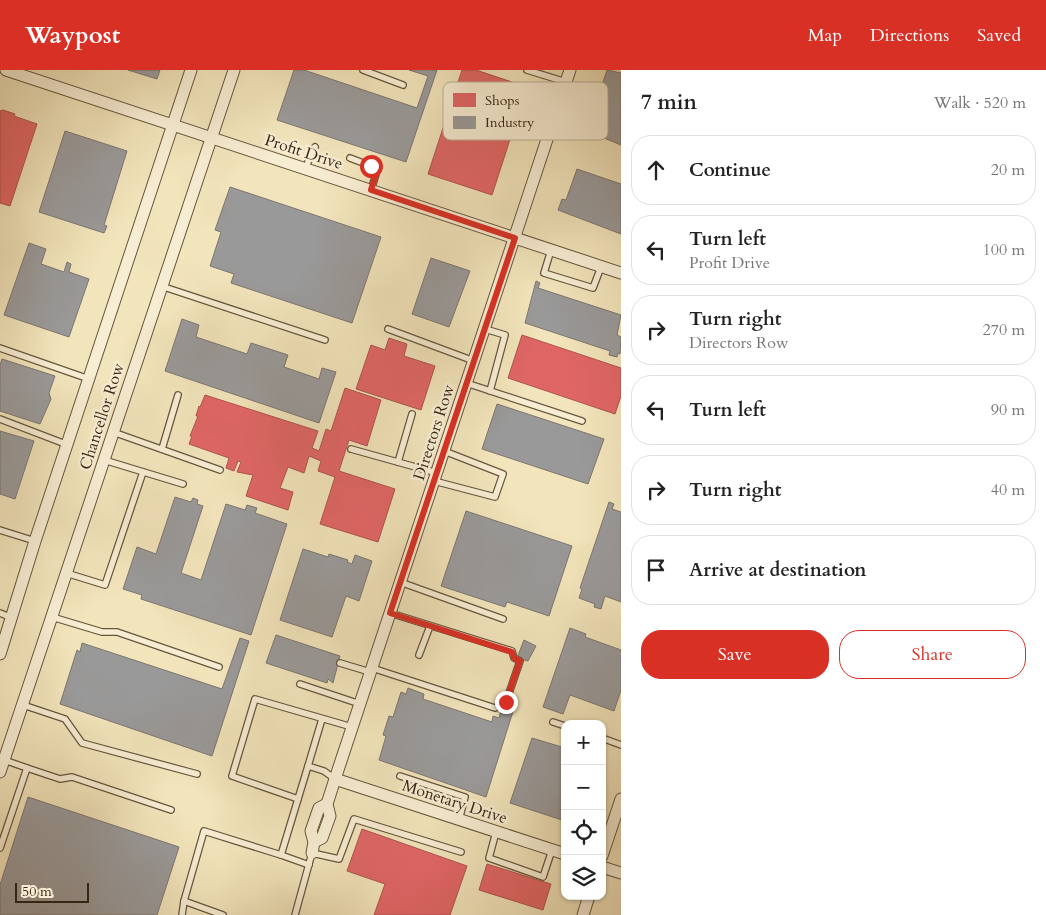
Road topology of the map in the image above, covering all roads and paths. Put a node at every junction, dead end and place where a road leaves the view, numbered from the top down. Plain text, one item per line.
1 (6, 70) edge
2 (191, 70) edge
3 (234, 70) edge
4 (363, 70) edge
5 (527, 70) edge
6 (570, 70) edge
7 (566, 82) joint
8 (403, 84) dead end
9 (173, 125) junction
10 (212, 138) junction
11 (547, 140) edge
12 (316, 147) dead end
13 (350, 158) dead end
14 (306, 168) junction
15 (371, 190) junction
16 (515, 238) junction
17 (551, 250) junction
18 (602, 267) junction
19 (621, 273) edge
20 (161, 286) junction
21 (388, 328) dead end
22 (485, 329) junction
23 (325, 340) dead end
24 (0, 348) edge
25 (474, 361) junction
26 (90, 379) junction
27 (466, 383) junction
28 (490, 391) junction
29 (178, 395) dead end
30 (412, 414) dead end
31 (0, 419) edge
32 (582, 421) dead end
33 (113, 432) junction
34 (68, 445) junction
35 (162, 449) junction
36 (351, 449) dead end
37 (444, 451) junction
38 (104, 460) junction
39 (398, 462) junction
40 (220, 470) dead end
41 (143, 472) junction
42 (435, 477) junction
43 (183, 484) dead end
44 (0, 530) edge
45 (34, 541) junction
46 (66, 573) junction
47 (400, 582) junction
48 (0, 613) edge
49 (390, 613) junction
50 (52, 617) junction
51 (12, 618) junction
52 (504, 619) dead end
53 (430, 626) junction
54 (0, 654) edge
55 (419, 655) dead end
56 (340, 663) dead end
57 (219, 667) dead end
58 (371, 670) junction
59 (300, 684) dead end
60 (360, 704) junction
61 (24, 705) junction
62 (322, 719) junction
63 (553, 722) dead end
64 (561, 725) edge
65 (352, 727) junction
66 (606, 739) edge
67 (621, 745) edge
68 (4, 760) junction
69 (308, 766) junction
70 (28, 768) junction
71 (0, 772) edge
72 (196, 774) dead end
73 (400, 776) dead end
74 (335, 779) junction
75 (298, 799) junction
76 (620, 803) edge
77 (171, 810) dead end
78 (459, 820) junction
79 (617, 827) edge
80 (496, 832) junction
81 (0, 848) edge
82 (313, 848) junction
83 (552, 850) junction
84 (461, 852) dead end
85 (561, 853) edge
86 (281, 855) junction
87 (603, 855) edge
88 (309, 865) junction
89 (606, 868) edge
90 (621, 873) edge
91 (588, 900) edge
92 (184, 901) junction
93 (182, 915) edge
94 (223, 915) edge
95 (295, 915) edge
96 (583, 915) edge

1 - 9 street, Profit Drive
2 - 9 street, Chancellor Row
3 - 10 street, Chancellor Row
4 - 8 lane
5 - 7 lane
6 - 7 street, Directors Row
9 - 10 street, Profit Drive
9 - 26 street, Chancellor Row
10 - 14 street, Profit Drive
10 - 20 street, Chancellor Row
11 - 16 street, Directors Row
12 - 14 lane
13 - 15 lane
14 - 15 street, Profit Drive
15 - 16 street, Profit Drive
16 - 17 street, Profit Drive
16 - 22 street, Directors Row
17 - 18 street, Profit Drive
17 - 18 lane
18 - 19 street, Profit Drive
20 - 23 lane
20 - 33 street, Chancellor Row
21 - 25 lane
22 - 25 street, Directors Row
22 - 28 lane
24 - 26 lane
25 - 27 street, Directors Row
26 - 34 street, Chancellor Row
27 - 28 lane
27 - 37 street, Directors Row
28 - 32 lane
29 - 35 lane
30 - 39 lane
31 - 34 lane
33 - 35 lane
33 - 38 street, Chancellor Row
34 - 45 street, Chancellor Row
35 - 40 lane
36 - 39 lane
37 - 42 street, Directors Row
37 - 42 lane
38 - 41 lane
38 - 46 street, Chancellor Row
39 - 42 lane
41 - 43 lane
41 - 46 lane
42 - 47 street, Directors Row
44 - 45 lane
45 - 51 street, Chancellor Row
46 - 50 street, Chancellor Row
47 - 49 street, Directors Row
47 - 52 lane
48 - 51 lane
49 - 53 lane
49 - 58 street, Directors Row
50 - 57 lane
50 - 61 street, Chancellor Row
51 - 54 street, Chancellor Row
53 - 55 lane
53 - 58 lane
56 - 58 lane
58 - 60 street, Directors Row
59 - 60 lane
60 - 65 street, Directors Row
61 - 68 street, Chancellor Row
61 - 72 lane
62 - 65 lane
62 - 69 lane
62 - 75 lane
63 - 64 lane
65 - 74 street, Directors Row
66 - 67 lane
68 - 70 lane
68 - 71 street, Chancellor Row
69 - 74 lane
69 - 75 lane
70 - 77 lane
70 - 81 lane
73 - 78 lane
74 - 78 street, Monetary Drive
74 - 82 street, Directors Row
75 - 86 lane
76 - 79 street
78 - 80 street, Monetary Drive
79 - 87 street
80 - 83 street, Monetary Drive
80 - 83 lane
82 - 84 lane
82 - 88 lane
83 - 85 street, Monetary Drive
86 - 88 lane
86 - 92 lane
88 - 95 lane
89 - 90 street
91 - 96 street
92 - 93 lane
92 - 94 lane

